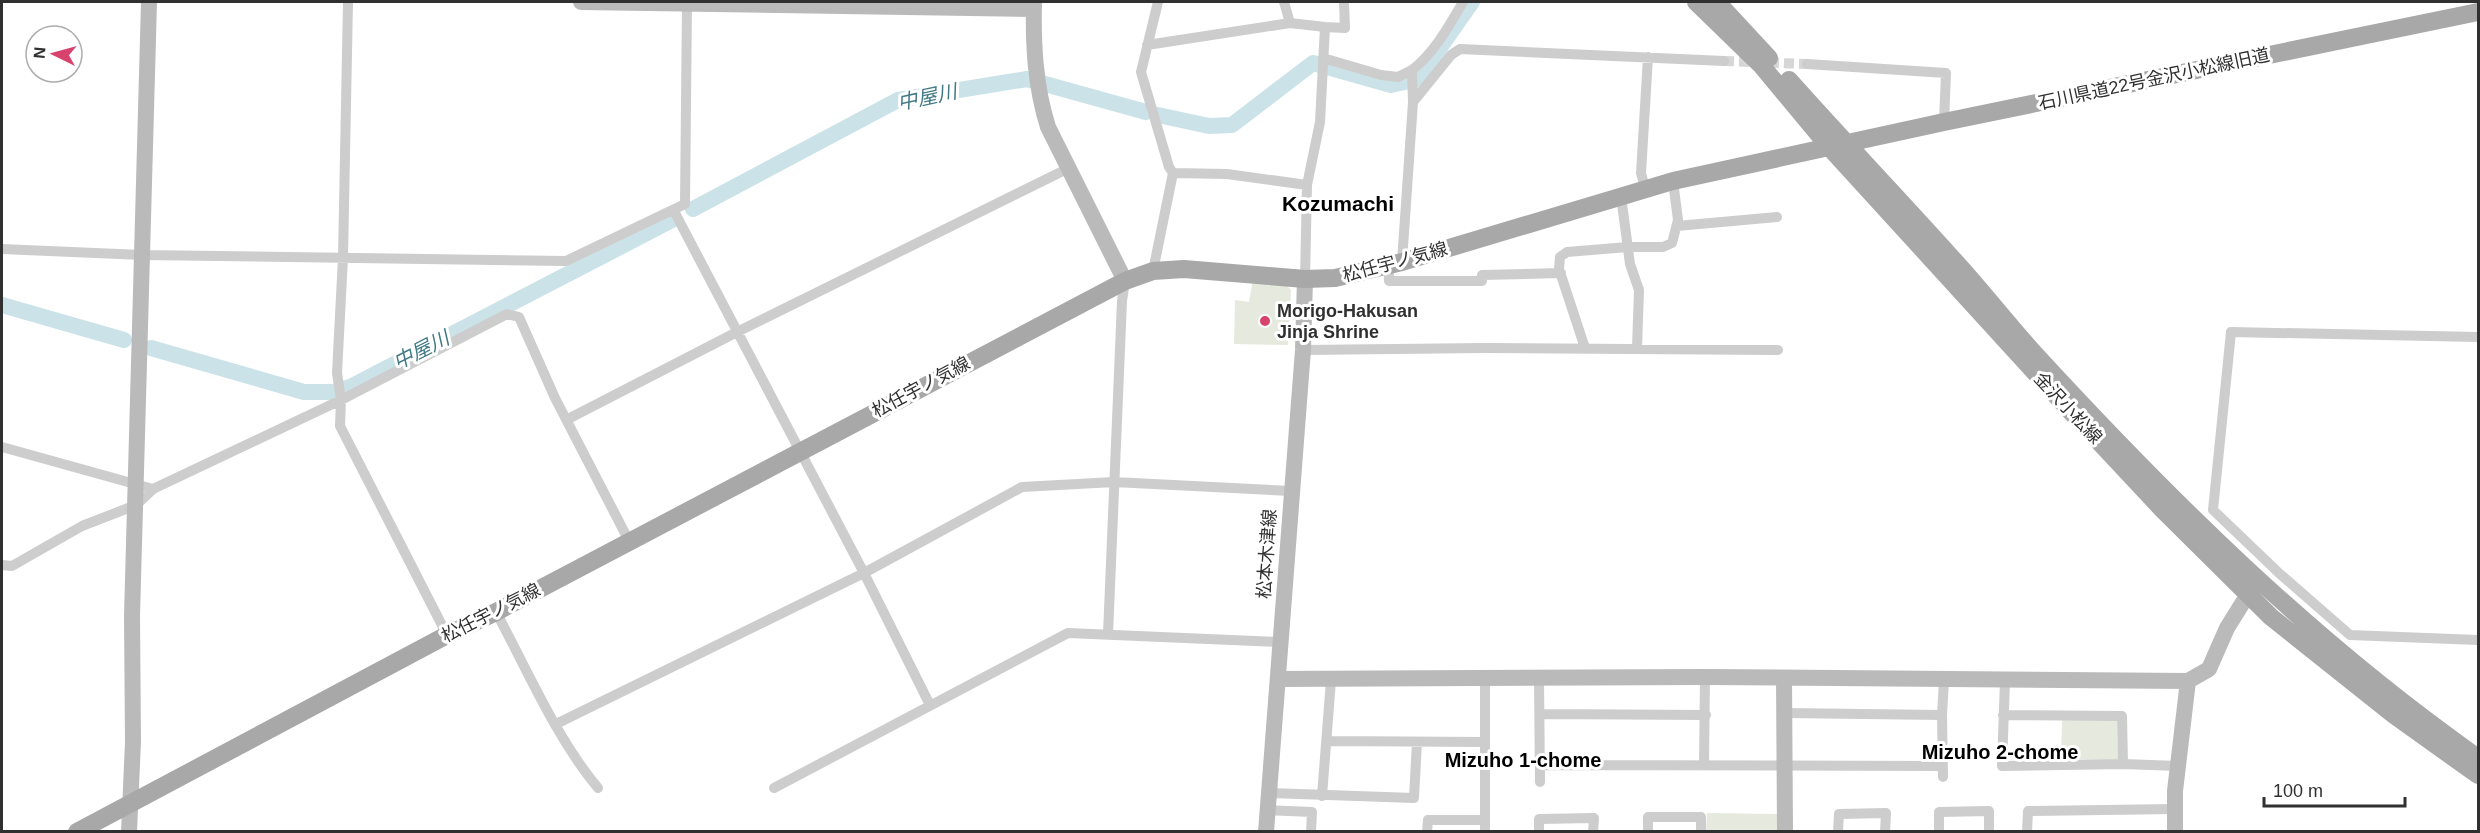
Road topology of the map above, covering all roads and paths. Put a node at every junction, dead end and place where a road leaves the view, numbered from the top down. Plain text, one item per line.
1 (149, 2) edge
2 (348, 2) edge
3 (581, 2) edge
4 (687, 2) edge
5 (1158, 2) edge
6 (1284, 2) edge
7 (1344, 2) edge
8 (1463, 2) edge
9 (1696, 2) edge
10 (1717, 2) edge
11 (1034, 5) edge
12 (2478, 12) edge
13 (1290, 23) junction
14 (1325, 27) junction
15 (1147, 45) junction
16 (1648, 57) junction
17 (1724, 61) tunnel mouth
18 (1323, 64) junction
19 (1807, 64) tunnel mouth
20 (1412, 78) junction
21 (1413, 102) junction
22 (1944, 122) junction
23 (1838, 146) junction
24 (1069, 168) junction
25 (1173, 173) junction
26 (1673, 181) junction
27 (1307, 185) junction
28 (1645, 188) junction
29 (1621, 196) junction
30 (674, 211) junction
31 (1777, 217) dead end
32 (1677, 226) junction
33 (1628, 247) junction
34 (2, 249) edge
35 (142, 255) junction
36 (343, 258) junction
37 (1396, 263) junction
38 (1153, 271) junction
39 (1561, 273) junction
40 (1305, 279) junction
41 (1125, 281) junction
42 (736, 332) junction
43 (2478, 337) edge
44 (1585, 348) junction
45 (1637, 348) junction
46 (1303, 350) junction
47 (1778, 350) dead end
48 (340, 393) junction
49 (568, 419) junction
50 (2, 447) edge
51 (799, 451) junction
52 (1114, 482) junction
53 (144, 487) junction
54 (1291, 491) junction
55 (136, 505) junction
56 (629, 541) junction
57 (2, 565) edge
58 (864, 573) junction
59 (2264, 584) junction
60 (496, 612) junction
61 (1108, 634) junction
62 (447, 635) junction
63 (2478, 640) edge
64 (1280, 642) junction
65 (1704, 677) junction
66 (1784, 678) junction
67 (1278, 679) junction
68 (1485, 679) junction
69 (1331, 680) junction
70 (1539, 680) junction
71 (1944, 680) junction
72 (2005, 680) junction
73 (2188, 681) junction
74 (930, 705) junction
75 (1785, 713) junction
76 (1540, 714) junction
77 (1706, 714) junction
78 (1942, 715) junction
79 (2002, 715) junction
80 (556, 724) junction
81 (1327, 741) junction
82 (1417, 742) junction
83 (1485, 742) junction
84 (2478, 758) edge
85 (1704, 764) junction
86 (2123, 764) junction
87 (1540, 765) junction
88 (1785, 765) junction
89 (1942, 765) junction
90 (2178, 766) junction
91 (2478, 775) edge
92 (1943, 777) dead end
93 (1540, 782) dead end
94 (598, 788) dead end
95 (774, 788) dead end
96 (1268, 793) junction
97 (1322, 796) junction
98 (130, 805) junction
99 (2175, 809) junction
100 (1267, 810) junction
101 (1485, 826) edge
102 (77, 831) edge
103 (129, 831) edge
104 (1266, 831) edge
105 (1311, 831) edge
106 (1427, 831) edge
107 (1539, 831) edge
108 (1593, 831) edge
109 (1648, 831) edge
110 (1701, 831) edge
111 (1785, 831) edge
112 (1839, 831) edge
113 (1886, 831) edge
114 (1939, 831) edge
115 (1989, 831) edge
116 (2027, 831) edge
117 (2175, 831) edge

1 - 35 street
2 - 36 street
3 - 4 street
4 - 11 street
4 - 30 street
5 - 15 street
6 - 13 street
7 - 14 street
8 - 20 street
9 - 23 main road, 金沢小松線
10 - 23 main road, 金沢小松線
11 - 24 street
12 - 22 main road, 石川県道22号金沢小松線旧道
13 - 14 street
13 - 15 street
14 - 18 street
15 - 25 street
16 - 17 street
16 - 21 street
16 - 28 street
18 - 20 street
18 - 27 street
19 - 22 street
20 - 21 street
21 - 37 street
22 - 23 main road, 石川県道22号金沢小松線旧道
23 - 26 main road, 松任宇ノ気線
23 - 59 main road, 金沢小松線
24 - 41 street
24 - 42 street
25 - 27 street
25 - 38 street
26 - 28 main road, 松任宇ノ気線
26 - 32 street
27 - 40 street
28 - 29 main road, 松任宇ノ気線
29 - 33 street
29 - 37 main road, 松任宇ノ気線
30 - 36 street
30 - 42 street
31 - 32 street
32 - 33 street
33 - 39 street
33 - 45 street
34 - 35 street
35 - 36 street
35 - 53 street
36 - 48 street
37 - 39 street
37 - 40 main road, 松任宇ノ気線
38 - 40 main road, 松任宇ノ気線
38 - 41 main road, 松任宇ノ気線
39 - 44 street
40 - 46 street, 松本木津線
41 - 51 main road, 松任宇ノ気線
41 - 52 street
42 - 49 street
42 - 51 street
43 - 59 street
44 - 45 street
44 - 46 street
45 - 47 street
46 - 54 street, 松本木津線
48 - 49 street
48 - 53 street
48 - 62 street
49 - 56 street
50 - 53 street
51 - 56 main road, 松任宇ノ気線
51 - 58 street
52 - 54 street
52 - 58 street
52 - 61 street
53 - 55 street
54 - 64 street, 松本木津線
55 - 57 street
55 - 98 street
56 - 60 main road, 松任宇ノ気線
58 - 74 street
58 - 80 street
59 - 63 street
59 - 73 street
59 - 84 main road, 金沢小松線
59 - 91 main road, 金沢小松線
60 - 62 main road, 松任宇ノ気線
60 - 80 street
61 - 64 street
61 - 74 street
62 - 98 main road, 松任宇ノ気線
64 - 67 street, 松本木津線
65 - 66 street
65 - 70 street
65 - 77 street
66 - 71 street
66 - 75 street
67 - 69 street
67 - 96 street, 松本木津線
68 - 69 street
68 - 70 street
68 - 83 street
69 - 81 street
70 - 76 street
71 - 72 street
71 - 78 street
72 - 73 street
72 - 79 street
73 - 90 street
74 - 95 street
75 - 78 street
75 - 88 street
76 - 77 street
76 - 87 street
77 - 85 street
78 - 89 street
79 - 86 street
79 - 86 street
80 - 94 street
81 - 82 street
81 - 97 street
82 - 83 street
82 - 97 street
83 - 101 street
85 - 87 street
85 - 88 street
86 - 90 street
87 - 93 street
88 - 89 street
88 - 111 street
89 - 92 street
90 - 99 street
96 - 97 street
96 - 100 street, 松本木津線
98 - 102 main road, 松任宇ノ気線
98 - 103 street
99 - 116 street
99 - 117 street
100 - 104 street, 松本木津線
100 - 105 street
101 - 106 street
107 - 108 street
109 - 110 street
112 - 113 street
114 - 115 street

